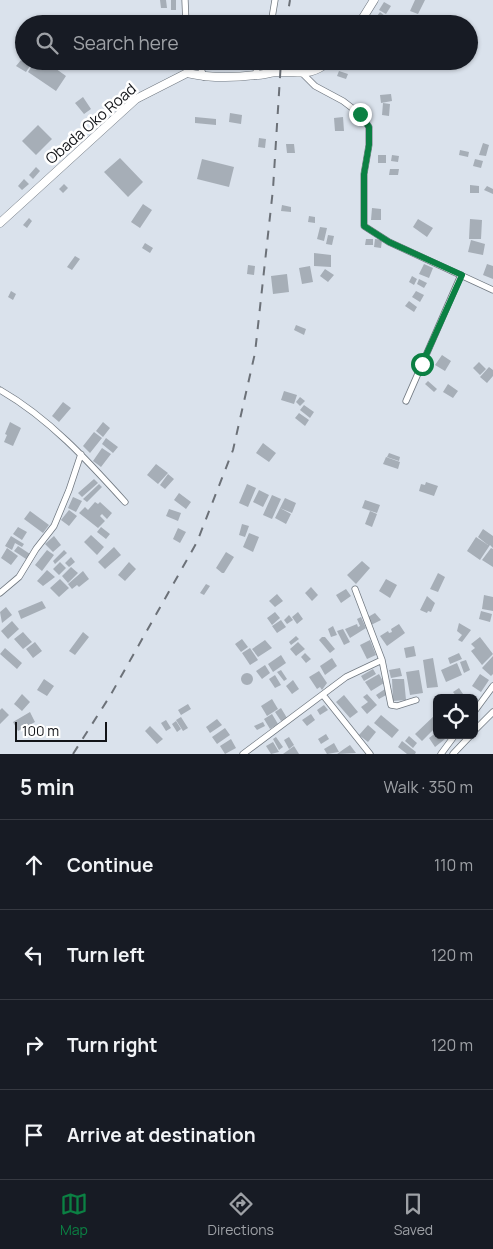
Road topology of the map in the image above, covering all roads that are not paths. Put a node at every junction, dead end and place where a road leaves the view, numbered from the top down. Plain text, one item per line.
1 (185, 0) edge
2 (275, 0) edge
3 (374, 0) edge
4 (186, 15) edge
5 (272, 15) edge
6 (365, 15) edge
7 (202, 70) edge
8 (257, 70) edge
9 (316, 70) edge
10 (302, 74) junction
11 (204, 76) junction
12 (255, 76) junction
13 (0, 223) edge
14 (462, 275) junction
15 (493, 290) edge
16 (0, 390) edge
17 (406, 401) dead end
18 (81, 454) junction
19 (125, 502) dead end
20 (355, 589) dead end
21 (0, 593) edge
22 (382, 660) junction
23 (493, 686) edge
24 (322, 695) junction
25 (416, 700) dead end
26 (478, 707) edge
27 (493, 712) edge
28 (478, 728) edge
29 (452, 739) edge
30 (467, 739) edge
31 (243, 754) edge
32 (370, 754) edge
33 (441, 754) edge
34 (453, 754) edge

1 - 4 street
2 - 5 street
3 - 6 main road
7 - 11 street
8 - 12 street
9 - 10 main road, Obada Oko Road
10 - 12 main road, Obada Oko Road
10 - 14 street
11 - 12 main road, Obada Oko Road
11 - 13 main road, Obada Oko Road
14 - 15 street
14 - 17 street
16 - 18 street
18 - 19 street
18 - 21 street
20 - 22 street
22 - 24 street
22 - 25 street
23 - 26 street
24 - 31 street
24 - 32 street
27 - 28 street
29 - 33 street
30 - 34 street

